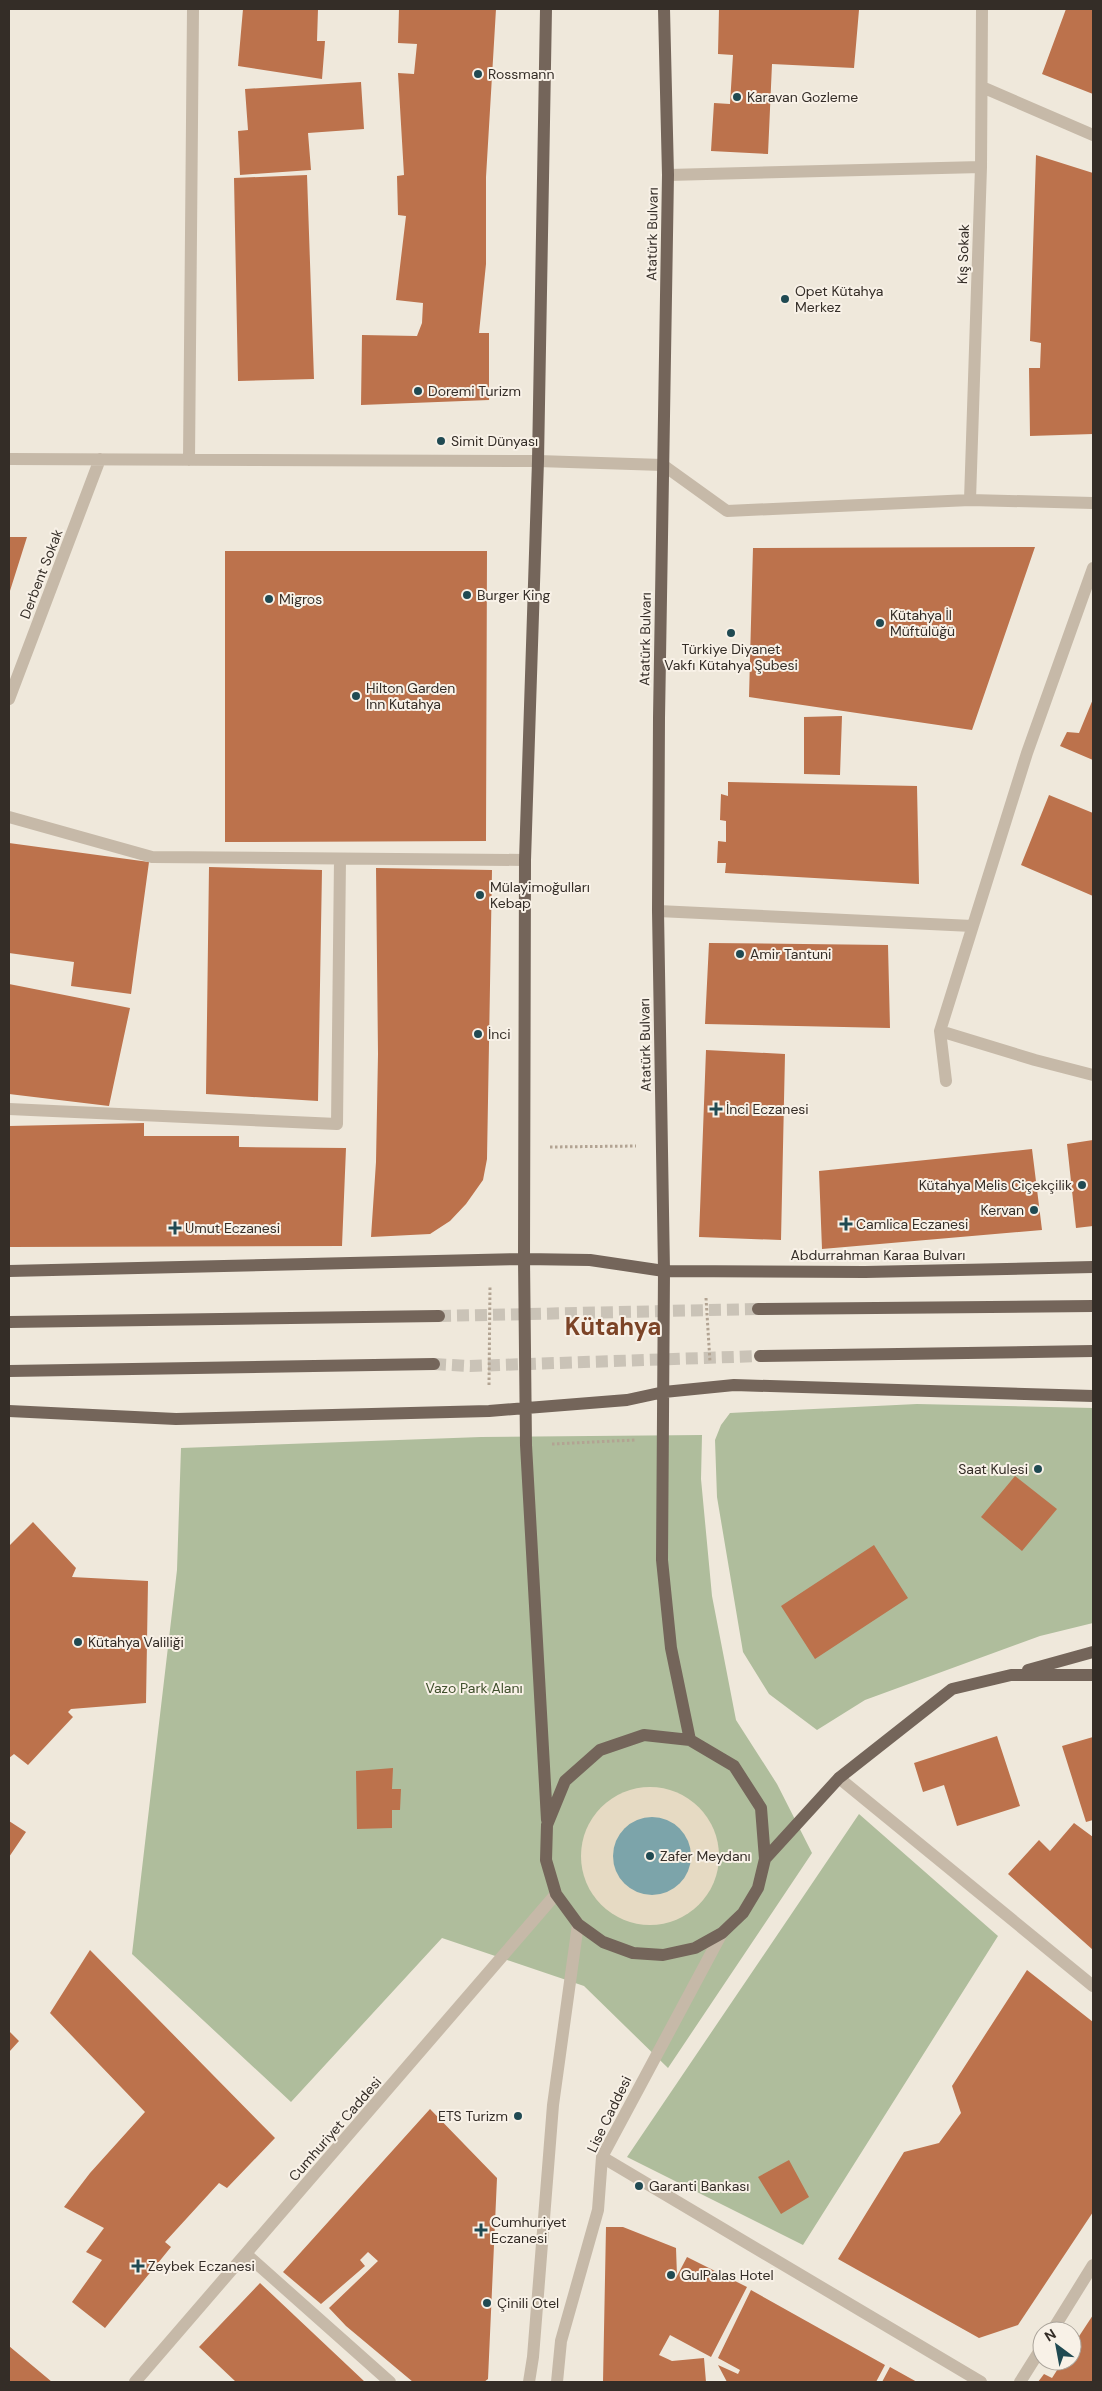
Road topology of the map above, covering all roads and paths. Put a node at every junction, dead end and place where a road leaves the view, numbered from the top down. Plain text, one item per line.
1 (193, 9) edge
2 (546, 9) edge
3 (664, 9) edge
4 (982, 9) edge
5 (982, 87) junction
6 (1093, 136) edge
7 (981, 167) junction
8 (668, 175) junction
9 (9, 459) edge
10 (100, 459) junction
11 (190, 460) junction
12 (538, 461) junction
13 (663, 465) junction
14 (970, 500) junction
15 (1093, 503) edge
16 (1093, 568) edge
17 (9, 700) edge
18 (9, 817) edge
19 (340, 859) junction
20 (524, 860) junction
21 (658, 911) junction
22 (972, 926) junction
23 (940, 1031) junction
24 (1093, 1075) edge
25 (946, 1081) dead end
26 (9, 1109) edge
27 (662, 1146) junction
28 (524, 1147) junction
29 (524, 1259) junction
30 (490, 1261) junction
31 (1093, 1267) edge
32 (704, 1270) junction
33 (9, 1271) edge
34 (664, 1271) junction
35 (1093, 1306) edge
36 (758, 1309) tunnel mouth
37 (439, 1316) tunnel mouth
38 (9, 1322) edge
39 (1093, 1351) edge
40 (760, 1356) tunnel mouth
41 (434, 1364) tunnel mouth
42 (9, 1371) edge
43 (712, 1388) junction
44 (664, 1392) junction
45 (1093, 1396) edge
46 (525, 1408) junction
47 (9, 1411) edge
48 (488, 1411) junction
49 (663, 1438) junction
50 (526, 1445) junction
51 (1093, 1652) edge
52 (1011, 1675) junction
53 (1093, 1675) edge
54 (690, 1740) junction
55 (839, 1778) junction
56 (547, 1825) junction
57 (765, 1859) junction
58 (556, 1894) junction
59 (578, 1924) junction
60 (722, 1933) junction
61 (1093, 1986) edge
62 (602, 2157) junction
63 (246, 2254) junction
64 (1093, 2265) edge
65 (1058, 2321) edge
66 (1032, 2363) edge
67 (135, 2382) edge
68 (390, 2382) edge
69 (529, 2382) edge
70 (558, 2382) edge
71 (981, 2382) edge
72 (1020, 2382) edge

1 - 11 street
2 - 12 main road
3 - 8 main road, Atatürk Bulvarı
4 - 5 street, Kış Sokak
5 - 6 street
5 - 7 street, Kış Sokak
7 - 8 street
7 - 14 street, Kış Sokak
8 - 13 main road, Atatürk Bulvarı
9 - 10 street
10 - 11 street
10 - 17 street, Derbent Sokak
11 - 12 street
12 - 13 street
12 - 20 main road
13 - 14 street
13 - 21 main road, Atatürk Bulvarı
14 - 15 street
16 - 22 street
18 - 19 street
19 - 20 street
19 - 26 street
20 - 28 main road
21 - 22 street
21 - 27 main road, Atatürk Bulvarı
22 - 23 street
23 - 24 street
23 - 25 street
27 - 28 path
27 - 34 main road, Atatürk Bulvarı
28 - 29 main road
29 - 30 main road, Abdurrahman Karaa Bulvarı
29 - 34 main road, Abdurrahman Karaa Bulvarı
29 - 46 main road
30 - 33 main road, Abdurrahman Karaa Bulvarı
30 - 48 path
31 - 32 main road, Abdurrahman Karaa Bulvarı
32 - 34 main road, Abdurrahman Karaa Bulvarı
32 - 43 path
34 - 44 main road, Atatürk Bulvarı
35 - 36 main road
37 - 38 main road
39 - 40 main road
41 - 42 main road
43 - 44 main road
43 - 45 main road
44 - 46 main road
44 - 49 main road, Atatürk Bulvarı
46 - 48 main road
46 - 50 main road
47 - 48 main road
49 - 50 path
49 - 54 main road, Atatürk Bulvarı
50 - 56 main road
51 - 52 main road
52 - 53 main road
52 - 55 main road
54 - 56 main road
54 - 57 main road
55 - 57 main road
55 - 61 street
56 - 58 main road
57 - 60 main road
58 - 59 main road
58 - 63 street, Cumhuriyet Caddesi
59 - 60 main road
59 - 69 street
60 - 62 street, Lise Caddesi
62 - 70 street, Lise Caddesi
62 - 71 street
63 - 67 street, Cumhuriyet Caddesi
63 - 68 street
64 - 65 street
66 - 72 street

